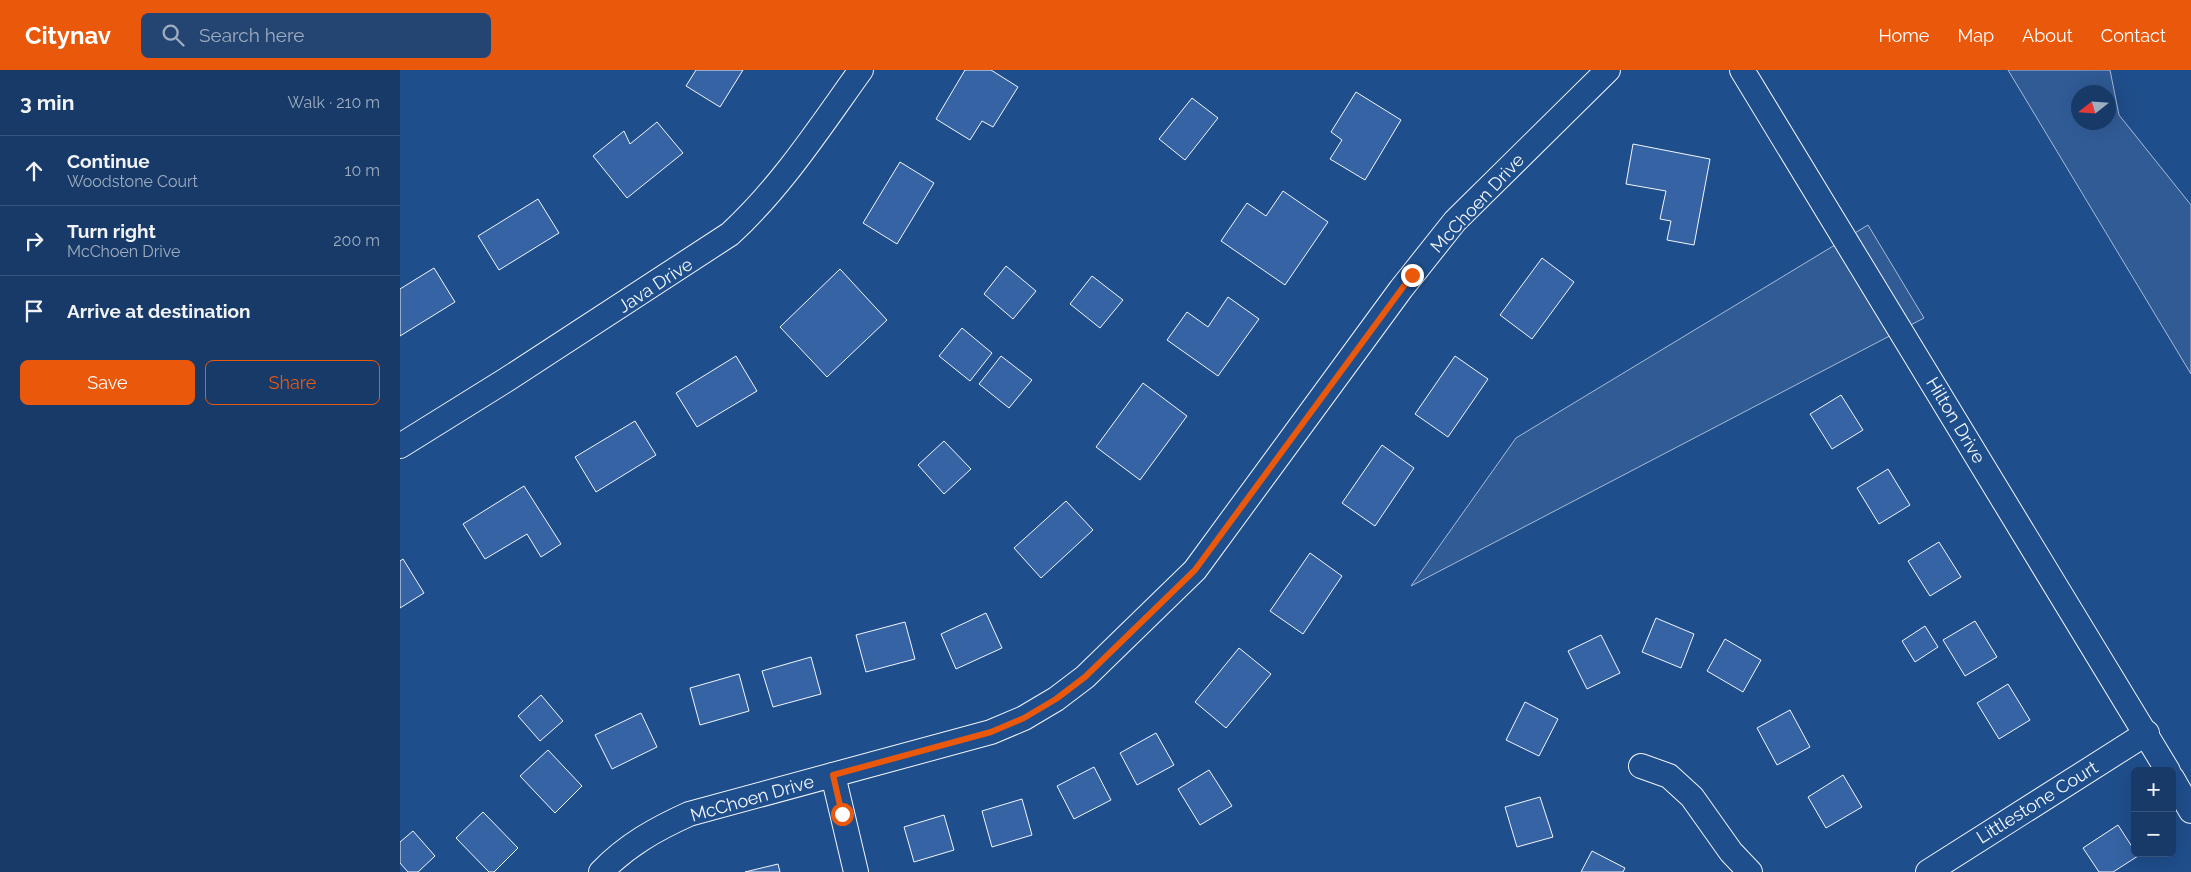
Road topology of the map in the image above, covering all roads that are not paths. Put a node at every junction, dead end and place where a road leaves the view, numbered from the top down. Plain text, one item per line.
1 (862, 70) edge
2 (1608, 70) edge
3 (1742, 70) edge
4 (400, 446) edge
5 (2147, 733) junction
6 (1641, 766) dead end
7 (2166, 767) edge
8 (833, 775) junction
9 (2176, 785) edge
10 (2191, 811) edge
11 (601, 872) edge
12 (856, 872) edge
13 (1750, 872) edge
14 (1928, 872) edge

1 - 4 street, Java Drive
2 - 8 street, McChoen Drive
3 - 5 street, Hilton Drive
5 - 7 street, Hilton Drive
5 - 14 street, Littlestone Court
6 - 13 street
8 - 11 street, McChoen Drive
8 - 12 street
9 - 10 street

